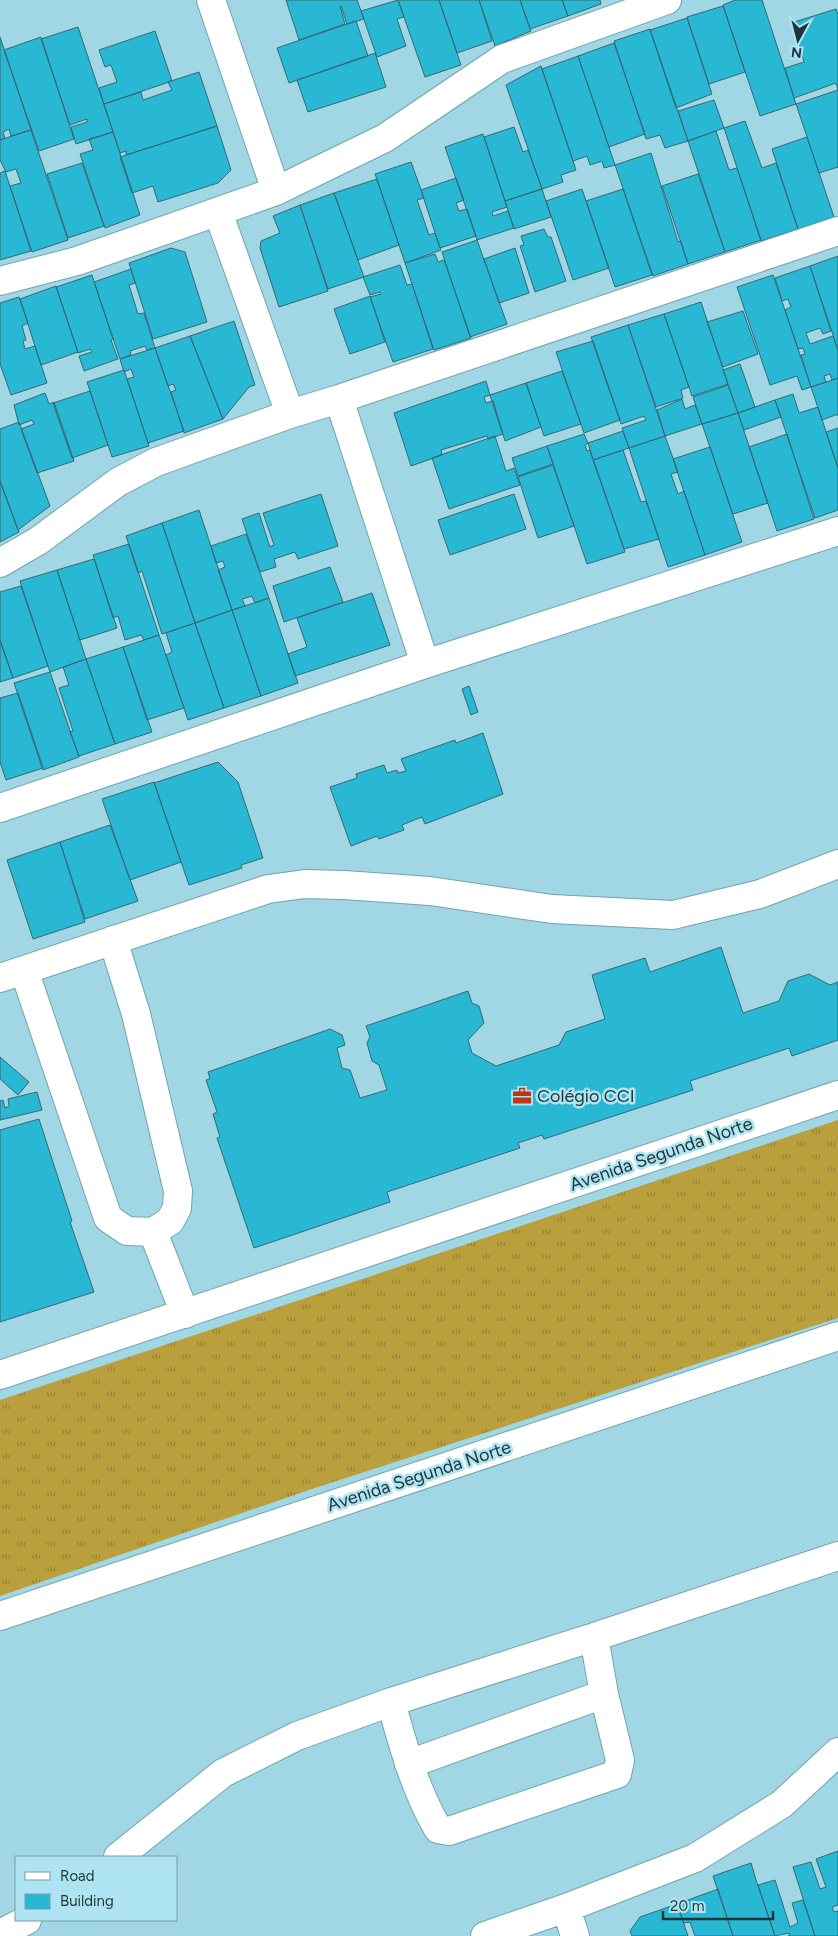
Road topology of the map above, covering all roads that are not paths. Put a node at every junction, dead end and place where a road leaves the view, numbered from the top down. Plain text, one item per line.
1 (211, 0) edge
2 (667, 0) edge
3 (276, 191) junction
4 (218, 212) junction
5 (838, 231) edge
6 (0, 281) edge
7 (339, 399) junction
8 (290, 414) junction
9 (838, 531) edge
10 (0, 563) edge
11 (425, 664) junction
12 (0, 808) edge
13 (838, 864) edge
14 (113, 940) junction
15 (12, 974) edge
16 (838, 1095) edge
17 (153, 1232) junction
18 (185, 1314) junction
19 (838, 1336) edge
20 (0, 1374) edge
21 (838, 1556) edge
22 (0, 1616) edge
23 (594, 1637) junction
24 (604, 1694) junction
25 (391, 1702) junction
26 (838, 1752) edge
27 (409, 1764) junction
28 (119, 1856) edge
29 (566, 1908) junction
30 (25, 1921) edge
31 (0, 1934) edge
32 (485, 1936) edge
33 (575, 1936) edge

1 - 3 street
2 - 3 street
3 - 4 street
4 - 6 street
4 - 8 street
5 - 7 street
7 - 8 street
7 - 11 street
8 - 10 street
9 - 11 street
11 - 12 street
13 - 14 street
14 - 15 street
14 - 17 street
15 - 17 street
16 - 18 street, Avenida Segunda Norte
17 - 18 street
18 - 20 street, Avenida Segunda Norte
19 - 22 street, Avenida Segunda Norte
21 - 23 street
23 - 24 street
23 - 25 street
24 - 27 street
24 - 27 street
25 - 27 street
25 - 28 street
26 - 29 street
29 - 32 street
29 - 33 street
30 - 31 street

